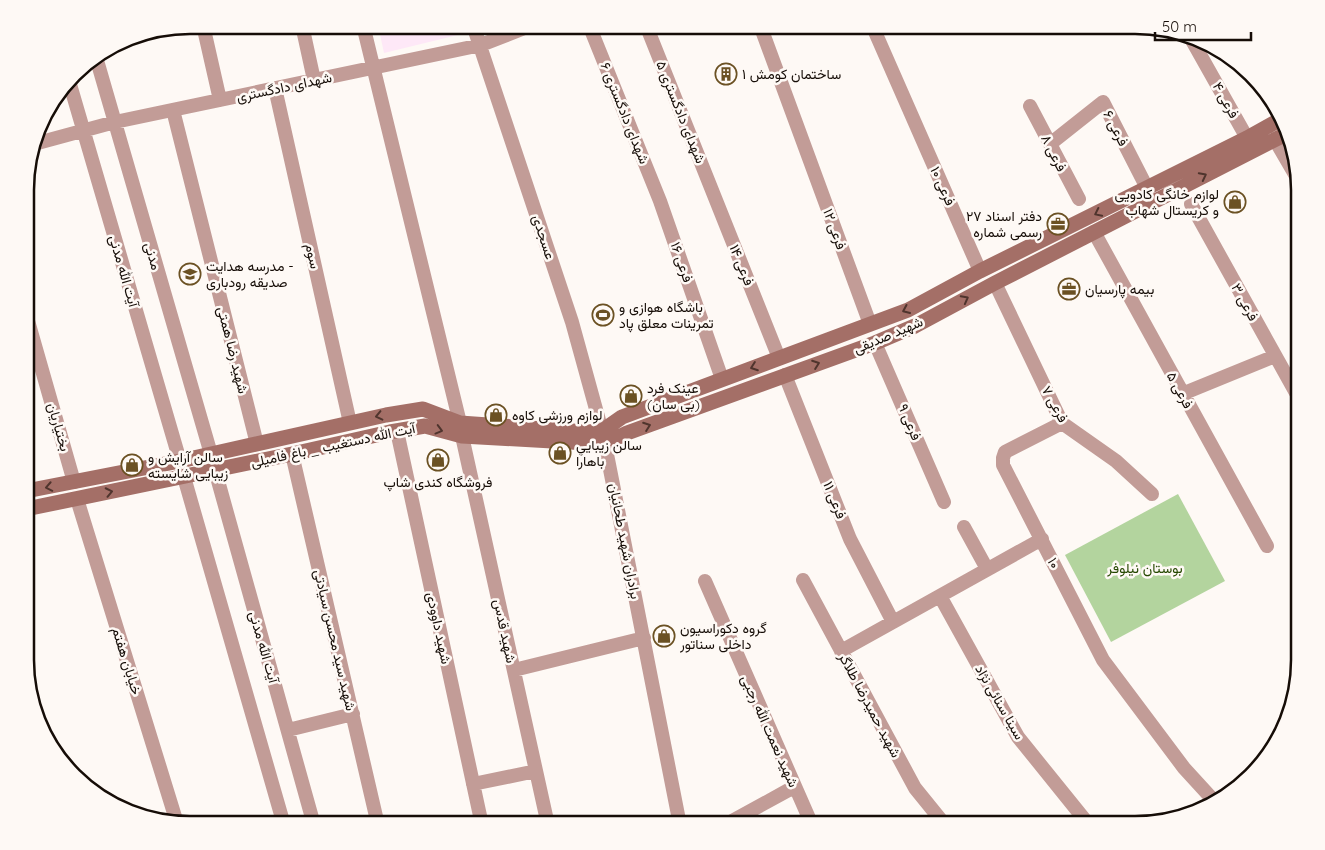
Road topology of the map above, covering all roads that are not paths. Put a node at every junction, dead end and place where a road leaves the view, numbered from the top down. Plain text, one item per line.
1 (205, 34) edge
2 (304, 34) edge
3 (366, 34) edge
4 (477, 34) edge
5 (509, 34) edge
6 (593, 34) edge
7 (650, 34) edge
8 (763, 34) edge
9 (876, 34) edge
10 (481, 45) junction
11 (1196, 46) edge
12 (98, 64) edge
13 (373, 68) junction
14 (314, 80) junction
15 (72, 88) edge
16 (275, 88) junction
17 (220, 100) junction
18 (1030, 106) dead end
19 (173, 110) junction
20 (115, 122) junction
21 (1275, 122) edge
22 (83, 131) junction
23 (1280, 137) edge
24 (1248, 138) junction
25 (41, 142) edge
26 (1050, 144) junction
27 (1286, 151) edge
28 (704, 172) joint
29 (1147, 188) junction
30 (1079, 199) dead end
31 (660, 201) joint
32 (1190, 204) dead end
33 (1094, 232) junction
34 (980, 271) junction
35 (995, 283) junction
36 (870, 324) junction
37 (34, 342) edge
38 (875, 342) junction
39 (1275, 356) junction
40 (779, 358) junction
41 (785, 374) junction
42 (722, 379) junction
43 (1291, 384) edge
44 (1182, 394) junction
45 (350, 423) junction
46 (1062, 423) junction
47 (461, 430) junction
48 (397, 431) junction
49 (604, 437) junction
50 (257, 444) junction
51 (211, 454) junction
52 (292, 454) junction
53 (180, 461) junction
54 (215, 470) junction
55 (184, 477) junction
56 (74, 482) junction
57 (34, 490) edge
58 (1152, 494) dead end
59 (77, 499) junction
60 (944, 502) dead end
61 (34, 507) edge
62 (964, 527) dead end
63 (1042, 539) junction
64 (1268, 546) dead end
65 (987, 569) junction
66 (803, 580) dead end
67 (705, 581) dead end
68 (940, 596) junction
69 (893, 622) junction
70 (644, 638) junction
71 (841, 651) junction
72 (514, 670) junction
73 (352, 714) junction
74 (288, 730) junction
75 (536, 771) junction
76 (473, 784) junction
77 (794, 787) junction
78 (1210, 796) edge
79 (175, 815) edge
80 (281, 816) edge
81 (312, 816) edge
82 (376, 816) edge
83 (480, 816) edge
84 (546, 816) edge
85 (678, 816) edge
86 (741, 816) edge
87 (808, 816) edge
88 (938, 816) edge
89 (1083, 816) edge

1 - 17 street
2 - 14 street
3 - 13 street, شهید قدس
4 - 10 street, عسجدی
5 - 10 street, شهدای دادگستری
6 - 31 street, شهدای دادگستری ۶
7 - 28 street, شهدای دادگستری ۵
8 - 36 street, فرعی ۱۲
9 - 34 street, فرعی ۱۰
10 - 13 street, شهدای دادگستری
10 - 49 street, عسجدی
11 - 24 street, فرعی ۴
12 - 20 street, مدنی
13 - 14 street, شهدای دادگستری
13 - 47 street, شهید قدس
14 - 16 street, شهدای دادگستری
15 - 22 street, آیت الله مدنی
16 - 17 street, شهدای دادگستری
16 - 45 street, سوم
17 - 19 street, شهدای دادگستری
18 - 26 street, فرعی ۸
19 - 20 street, شهدای دادگستری
19 - 50 street, شهید رضا همتی
20 - 22 street, شهدای دادگستری
20 - 51 street, مدنی
21 - 24 street, شهید صدیقی
22 - 25 street, شهدای دادگستری
22 - 53 street, آیت الله مدنی
23 - 27 street
33 -> 23 street, شهید صدیقی
24 - 29 street, شهید صدیقی
26 - 29 street, فرعی ۶
26 - 30 street, فرعی ۸
28 - 40 street, فرعی ۱۴
29 -> 34 street, شهید صدیقی
31 - 42 street, فرعی ۱۶
32 - 39 street, فرعی ۳
33 - 35 street, شهید صدیقی
33 - 44 street, فرعی ۵
34 -> 36 street, شهید صدیقی
38 -> 35 street, شهید صدیقی
35 - 46 street, فرعی ۷
36 - 40 street, شهید صدیقی
37 - 56 street, بختیاریان
41 -> 38 street, شهید صدیقی
38 - 60 street, فرعی ۹
39 - 43 street, فرعی ۳
39 - 44 street
40 - 41 street
40 -> 42 street, شهید صدیقی
49 -> 41 street, شهید صدیقی
41 - 69 street, فرعی ۱۱
42 - 49 street, شهید صدیقی
44 - 64 street, فرعی ۵
47 -> 45 street, آیت الله دستغیب _ باغ فامیلی
45 - 50 street, آیت الله دستغیب _ باغ فامیلی
46 - 58 street, فرعی ۷
46 - 63 street, ۱۰
48 -> 47 street, آیت الله دستغیب _ باغ فامیلی
47 - 49 street, شهید صدیقی
47 - 72 street, شهید قدس
48 - 52 street, آیت الله دستغیب _ باغ فامیلی
48 - 76 street, شهید داوودی
49 - 70 street, برادران شهید طحانیان
50 - 51 street, آیت الله دستغیب _ باغ فامیلی
51 - 53 street, آیت الله دستغیب _ باغ فامیلی
52 - 54 street, آیت الله دستغیب _ باغ فامیلی
52 - 73 street, شهید سید محسن سیادتی
53 - 56 street, آیت الله دستغیب _ باغ فامیلی
54 - 55 street, آیت الله دستغیب _ باغ فامیلی
54 - 74 street, آیت الله مدنی
59 -> 55 street, آیت الله دستغیب _ باغ فامیلی
55 - 80 street
56 -> 57 street, آیت الله دستغیب _ باغ فامیلی
59 - 61 street, آیت الله دستغیب _ باغ فامیلی
59 - 79 street, خیابان هفتم
62 - 65 street
63 - 65 street
63 - 78 street, ۱۰
65 - 68 street
66 - 71 street, شهید حمیدرضا طلاگر
67 - 77 street, شهید نعمت الله رجبی
68 - 69 street
68 - 89 street, سینا سنائی نژاد
69 - 71 street
70 - 72 street
70 - 85 street, برادران شهید طحانیان
71 - 88 street, شهید حمیدرضا طلاگر
72 - 75 street, شهید قدس
73 - 74 street
73 - 82 street, شهید سید محسن سیادتی
74 - 81 street, آیت الله مدنی
75 - 76 street
75 - 84 street, شهید قدس
76 - 83 street, شهید داوودی
77 - 86 street
77 - 87 street, شهید نعمت الله رجبی

